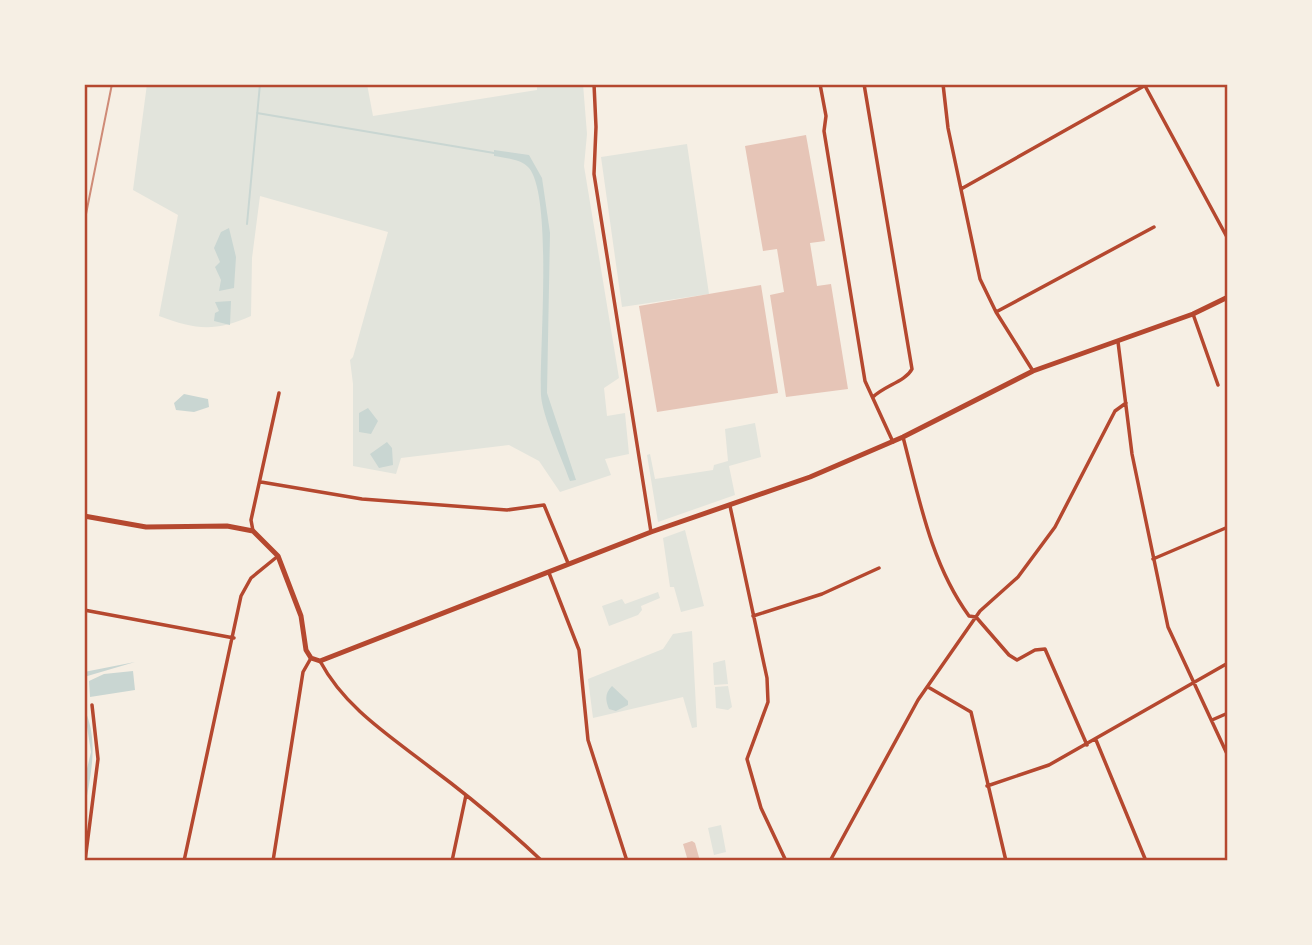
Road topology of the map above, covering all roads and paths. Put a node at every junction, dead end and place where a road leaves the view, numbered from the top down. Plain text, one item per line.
1 (594, 84) edge
2 (820, 84) edge
3 (864, 84) edge
4 (943, 84) edge
5 (1144, 85) edge
6 (961, 189) junction
7 (1154, 227) dead end
8 (1228, 239) edge
9 (1228, 297) edge
10 (996, 312) junction
11 (1193, 314) junction
12 (1118, 340) junction
13 (1033, 371) junction
14 (1218, 385) dead end
15 (279, 393) dead end
16 (873, 397) junction
17 (1126, 402) junction
18 (903, 437) junction
19 (893, 442) junction
20 (261, 482) junction
21 (730, 506) junction
22 (84, 516) edge
23 (1228, 527) edge
24 (253, 531) junction
25 (651, 532) junction
26 (278, 556) junction
27 (1153, 559) junction
28 (569, 565) junction
29 (880, 568) dead end
30 (549, 573) junction
31 (84, 610) edge
32 (753, 616) junction
33 (976, 617) junction
34 (233, 638) junction
35 (311, 658) junction
36 (320, 662) junction
37 (1228, 663) edge
38 (1194, 679) junction
39 (928, 687) junction
40 (92, 705) dead end
41 (1228, 712) edge
42 (1213, 720) junction
43 (1096, 740) junction
44 (1087, 746) junction
45 (1228, 756) edge
46 (987, 786) junction
47 (466, 795) junction
48 (85, 861) edge
49 (184, 861) edge
50 (273, 861) edge
51 (452, 861) edge
52 (542, 861) edge
53 (627, 861) edge
54 (786, 861) edge
55 (830, 861) edge
56 (1006, 861) edge
57 (1146, 861) edge

1 - 25 street
2 - 16 street
3 - 16 street
4 - 6 street
5 - 6 street
5 - 8 street
6 - 10 street
7 - 10 street
9 - 11 main road
10 - 13 street
11 - 12 main road
11 - 14 street
12 - 13 main road
12 - 17 street
13 - 18 main road
15 - 20 street
16 - 19 street
17 - 27 street
17 - 33 street
18 - 19 main road
18 - 33 street
19 - 21 main road
20 - 24 street
20 - 28 street
21 - 25 main road
21 - 32 street
22 - 24 main road
23 - 27 street
24 - 26 main road
25 - 28 main road
26 - 34 street
26 - 35 main road
27 - 38 street
28 - 30 main road
29 - 32 street
30 - 36 main road
30 - 53 street
31 - 34 street
32 - 54 street
33 - 39 street
33 - 44 street
34 - 49 street
35 - 36 main road
35 - 50 street
36 - 47 street
37 - 38 street
38 - 42 street
38 - 43 street
39 - 46 street
39 - 55 street
40 - 48 street
41 - 42 street
42 - 45 street
43 - 44 street
43 - 57 street
44 - 46 street
46 - 56 street
47 - 51 street
47 - 52 street

